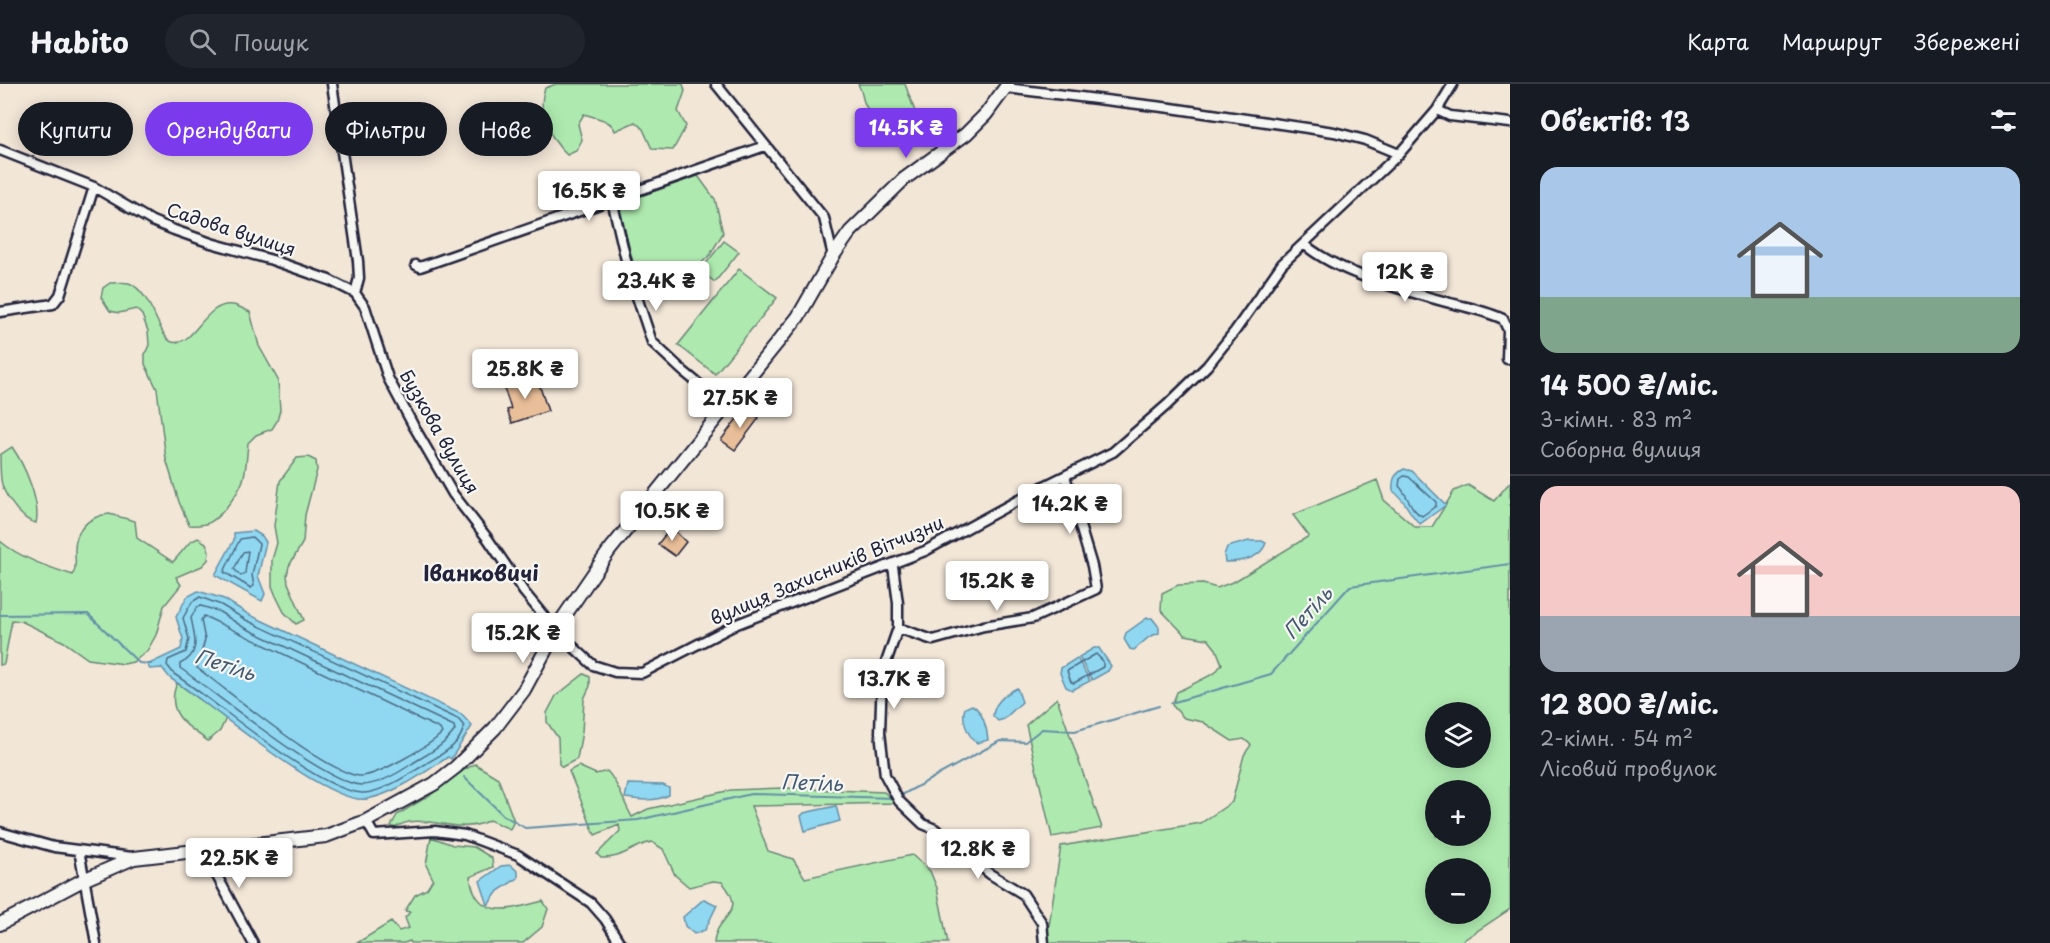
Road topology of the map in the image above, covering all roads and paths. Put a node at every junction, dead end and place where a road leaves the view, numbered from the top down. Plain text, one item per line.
1 (332, 84) edge
2 (716, 84) edge
3 (1453, 84) edge
4 (1007, 86) edge
5 (1437, 110) junction
6 (1510, 123) edge
7 (765, 146) junction
8 (0, 150) edge
9 (1399, 154) junction
10 (94, 186) junction
11 (612, 200) junction
12 (1304, 244) junction
13 (833, 256) junction
14 (416, 265) dead end
15 (355, 293) junction
16 (0, 312) edge
17 (1507, 358) dead end
18 (727, 407) junction
19 (1065, 476) junction
20 (893, 566) junction
21 (898, 628) junction
22 (556, 631) junction
23 (366, 821) junction
24 (0, 832) edge
25 (79, 850) junction
26 (202, 851) junction
27 (134, 858) junction
28 (83, 880) junction
29 (0, 924) edge
30 (96, 943) edge
31 (253, 943) edge
32 (620, 943) edge
33 (1044, 943) edge

1 - 15 street
2 - 7 street
3 - 5 street, вулиця Захисників Вітчизни
4 - 9 street
4 - 13 street
5 - 6 street
5 - 9 street, вулиця Захисників Вітчизни
7 - 11 street
7 - 13 street
8 - 10 street, Садова вулиця
9 - 12 street, вулиця Захисників Вітчизни
10 - 15 street, Садова вулиця
10 - 16 street
11 - 14 street
11 - 18 street
12 - 17 street
12 - 19 street, вулиця Захисників Вітчизни
13 - 18 street
15 - 22 street, Бузкова вулиця
18 - 22 street
19 - 20 street, вулиця Захисників Вітчизни
19 - 21 street
20 - 21 street
20 - 22 street, вулиця Захисників Вітчизни
21 - 33 street
22 - 23 street
23 - 26 street
23 - 32 street
24 - 25 street
25 - 27 street
25 - 28 street
26 - 27 street
26 - 31 street
27 - 28 street
28 - 29 street
28 - 30 street

